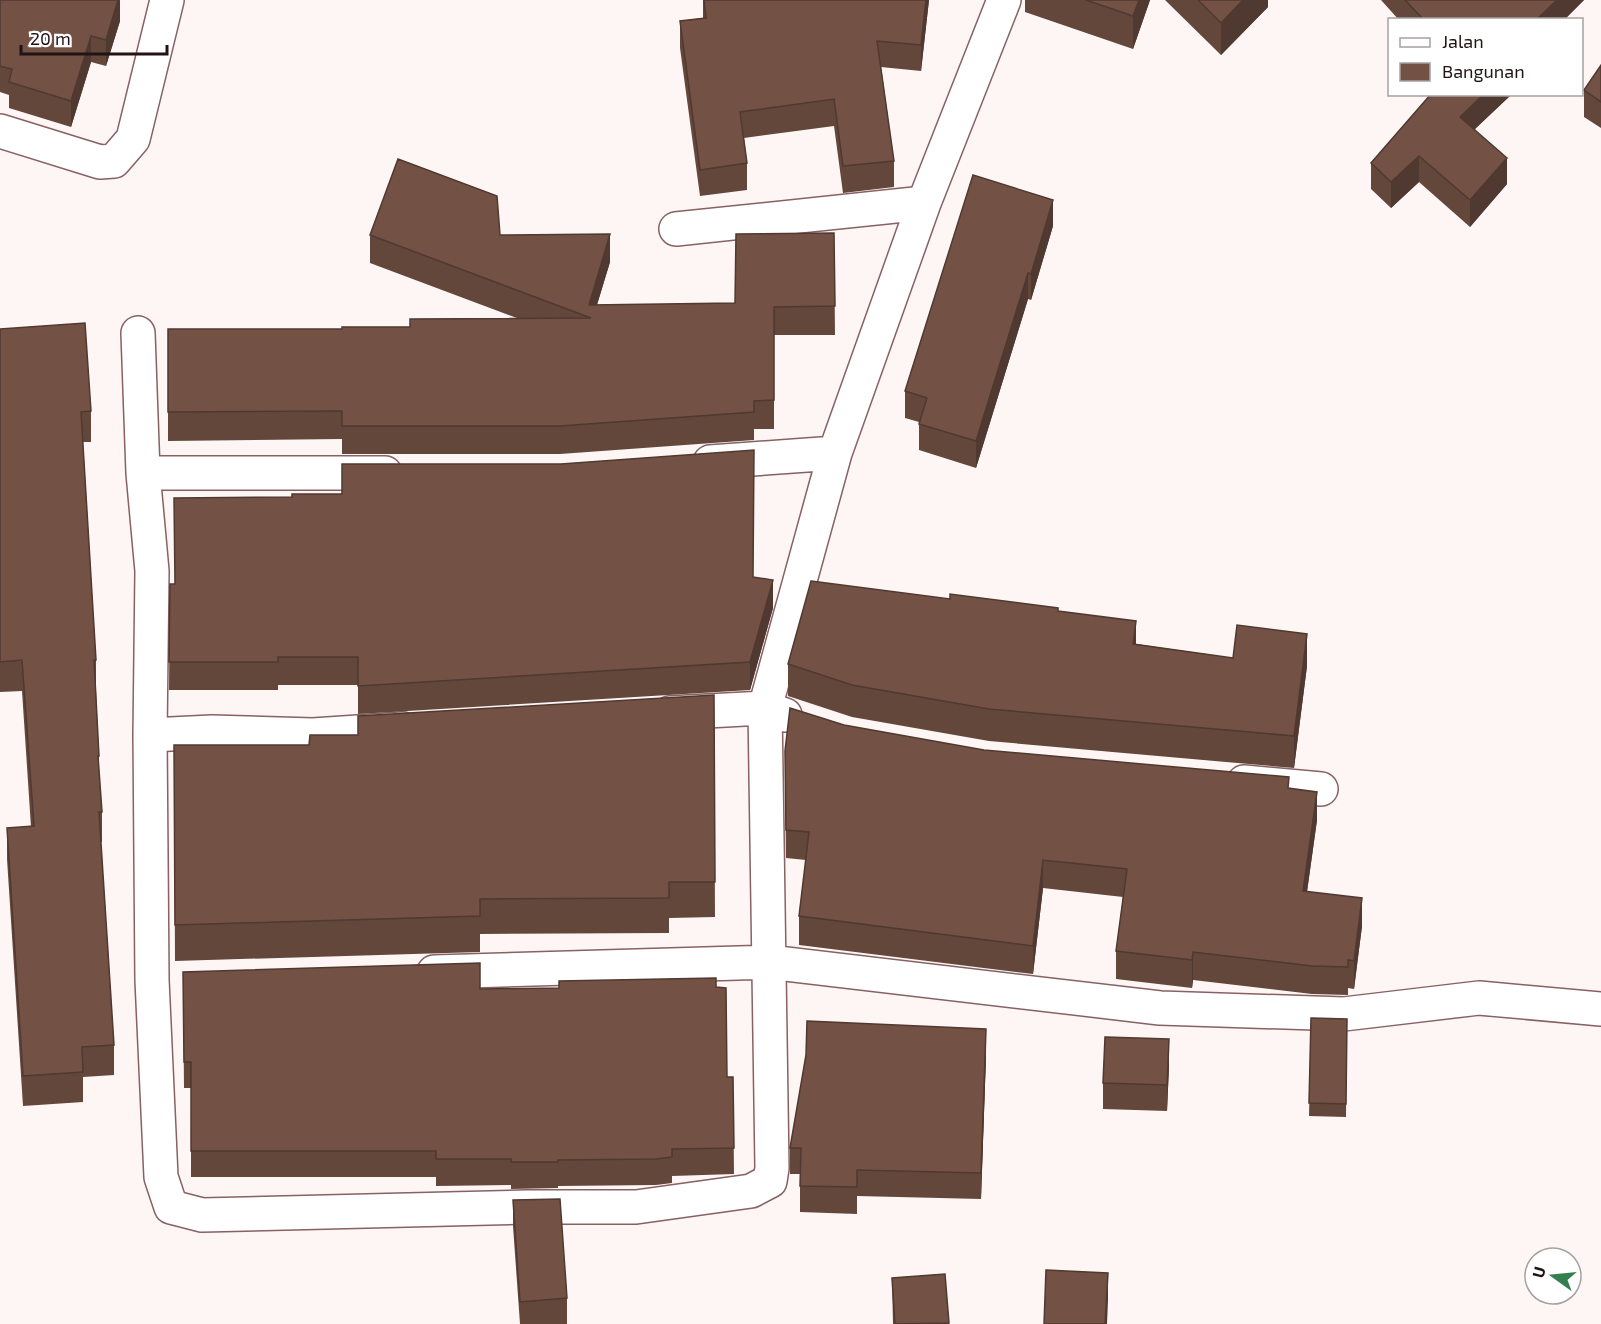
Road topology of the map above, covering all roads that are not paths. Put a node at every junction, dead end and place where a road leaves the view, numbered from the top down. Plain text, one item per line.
1 (167, 0) edge
2 (1004, 0) edge
3 (0, 131) edge
4 (924, 203) junction
5 (676, 229) dead end
6 (138, 333) dead end
7 (835, 453) junction
8 (680, 465) edge
9 (143, 473) junction
10 (419, 473) edge
11 (765, 708) junction
12 (646, 715) edge
13 (816, 725) edge
14 (432, 728) edge
15 (150, 735) junction
16 (1213, 780) edge
17 (1321, 789) dead end
18 (769, 962) junction
19 (401, 973) edge
20 (187, 979) edge
21 (152, 980) junction
22 (1601, 1009) edge

1 - 3 street
2 - 4 street
4 - 5 street
4 - 7 street
6 - 9 street
7 - 8 street
7 - 11 street
9 - 10 street
9 - 15 street
11 - 12 street
11 - 13 street
11 - 18 street
14 - 15 street
15 - 21 street
16 - 17 street
18 - 19 street
18 - 21 street
18 - 22 street
20 - 21 street

